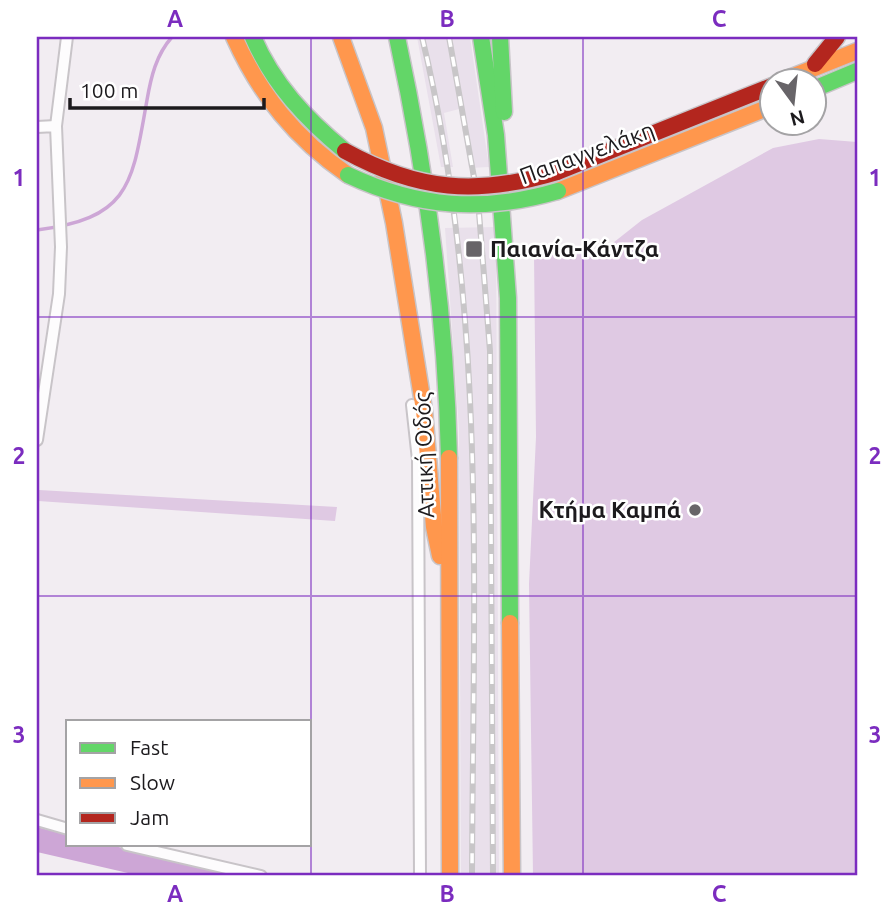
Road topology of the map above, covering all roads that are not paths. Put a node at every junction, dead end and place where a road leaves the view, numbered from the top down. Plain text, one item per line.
1 (68, 37) edge
2 (234, 37) edge
3 (253, 37) edge
4 (341, 37) edge
5 (397, 37) edge
6 (481, 37) edge
7 (500, 37) edge
8 (837, 37) edge
9 (857, 51) edge
10 (811, 66) edge
11 (820, 66) edge
12 (857, 71) edge
13 (828, 83) edge
14 (758, 92) edge
15 (758, 112) edge
16 (56, 126) junction
17 (37, 127) edge
18 (505, 229) junction
19 (412, 405) dead end
20 (37, 440) edge
21 (450, 609) junction
22 (37, 820) edge
23 (66, 828) edge
24 (131, 846) edge
25 (261, 876) edge
26 (420, 876) edge
27 (450, 876) edge
28 (512, 876) edge

1 - 16 street
2 - 15 main road, Παπαγγελάκη, bridge
3 - 14 main road, Παπαγγελάκη, bridge
4 - 21 main road
5 - 21 main road, Αττική Οδός
6 - 18 main road
7 - 18 main road
8 - 10 main road
9 - 11 main road
12 - 13 main road
16 - 17 street
16 - 20 street
18 - 28 main road
19 - 26 street
21 - 27 main road, Αττική Οδός
22 - 23 street
24 - 25 street

